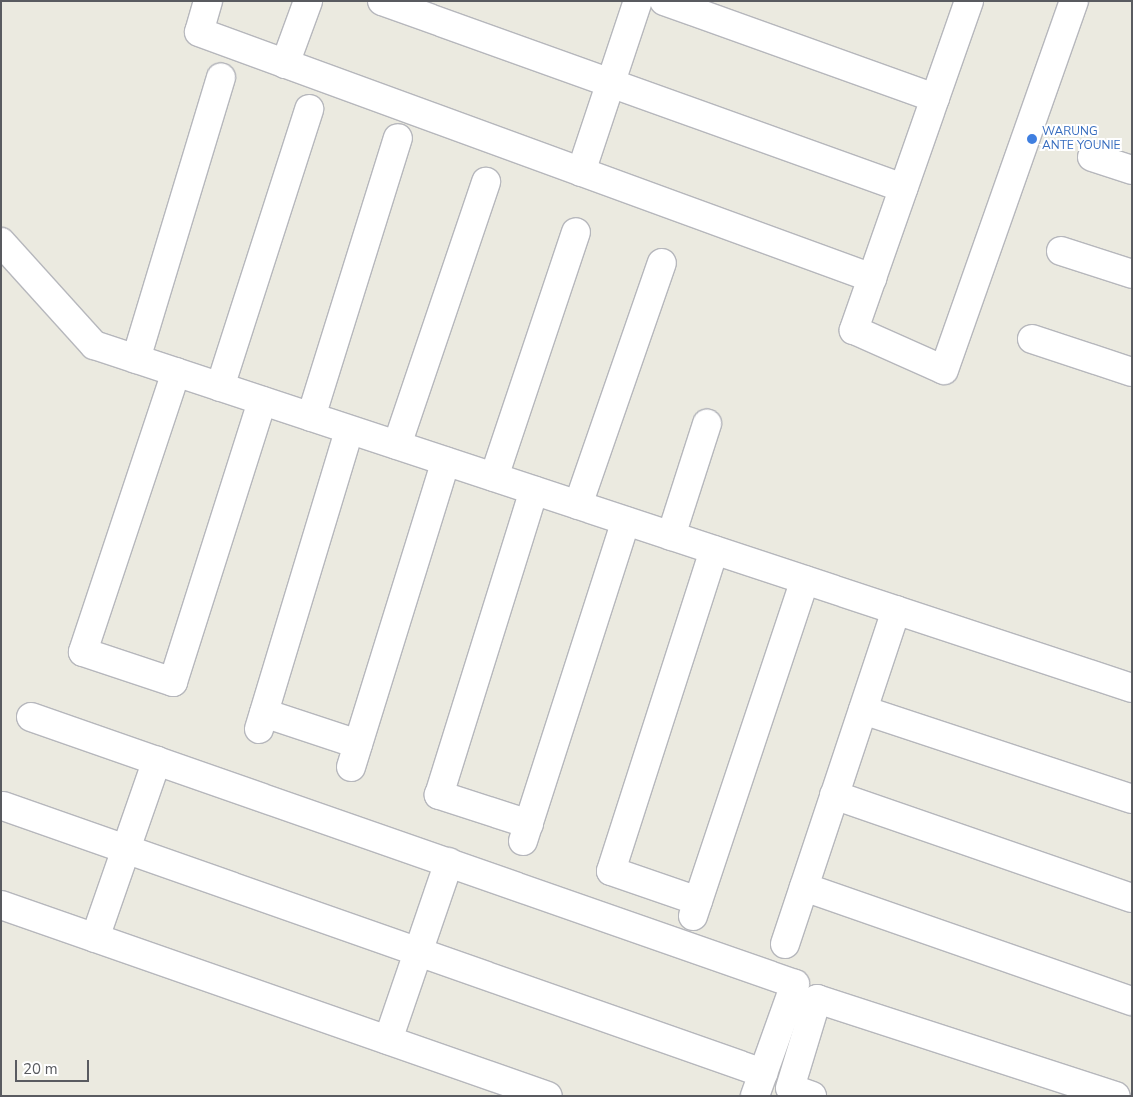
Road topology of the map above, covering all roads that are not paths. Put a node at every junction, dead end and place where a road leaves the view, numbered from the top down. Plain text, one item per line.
1 (208, 1) edge
2 (308, 1) edge
3 (382, 1) edge
4 (638, 1) edge
5 (664, 1) edge
6 (1074, 1) edge
7 (962, 3) edge
8 (285, 64) junction
9 (221, 78) dead end
10 (610, 83) junction
11 (935, 98) junction
12 (309, 109) dead end
13 (398, 138) dead end
14 (1092, 157) dead end
15 (1132, 170) edge
16 (582, 172) junction
17 (486, 182) dead end
18 (903, 188) junction
19 (576, 232) dead end
20 (1, 242) edge
21 (1061, 251) dead end
22 (662, 263) dead end
23 (1132, 274) edge
24 (872, 278) junction
25 (1032, 339) dead end
26 (136, 359) junction
27 (176, 372) junction
28 (1132, 372) edge
29 (220, 387) junction
30 (262, 401) junction
31 (311, 417) junction
32 (707, 424) dead end
33 (350, 430) junction
34 (397, 445) junction
35 (446, 461) junction
36 (494, 477) junction
37 (534, 490) junction
38 (578, 505) junction
39 (626, 521) junction
40 (671, 536) junction
41 (714, 550) junction
42 (804, 580) junction
43 (896, 610) junction
44 (1132, 688) edge
45 (863, 710) junction
46 (31, 717) dead end
47 (157, 760) junction
48 (834, 795) junction
49 (1132, 799) edge
50 (3, 806) dead end
51 (126, 850) junction
52 (449, 862) junction
53 (804, 888) junction
54 (1132, 898) edge
55 (1, 905) edge
56 (95, 938) junction
57 (785, 944) dead end
58 (418, 952) junction
59 (1132, 1001) edge
60 (388, 1040) junction
61 (759, 1084) edge
62 (548, 1096) edge
63 (812, 1096) edge
64 (1116, 1096) edge

1 - 8 street
2 - 8 street
3 - 10 street
4 - 10 street
5 - 11 street
6 - 24 street
7 - 11 street
8 - 16 street
9 - 26 street
10 - 16 street
10 - 18 street
11 - 18 street
12 - 29 street
13 - 31 street
14 - 15 street
16 - 24 street
17 - 34 street
18 - 24 street
19 - 36 street
20 - 26 street
21 - 23 street
22 - 38 street
25 - 28 street
26 - 27 street
27 - 29 street
27 - 30 street
29 - 30 street
30 - 31 street
31 - 33 street
32 - 40 street
33 - 34 street
33 - 35 street
34 - 35 street
35 - 36 street
36 - 37 street
37 - 38 street
37 - 39 street
38 - 39 street
39 - 40 street
40 - 41 street
41 - 42 street
41 - 42 street
42 - 43 street
43 - 44 street
43 - 45 street
45 - 48 street
45 - 49 street
46 - 47 street
47 - 51 street
47 - 52 street
48 - 53 street
48 - 54 street
50 - 51 street
51 - 56 street
51 - 58 street
52 - 58 street
52 - 61 street
53 - 57 street
53 - 59 street
55 - 56 street
56 - 60 street
58 - 60 street
58 - 61 street
60 - 62 street
63 - 64 street

